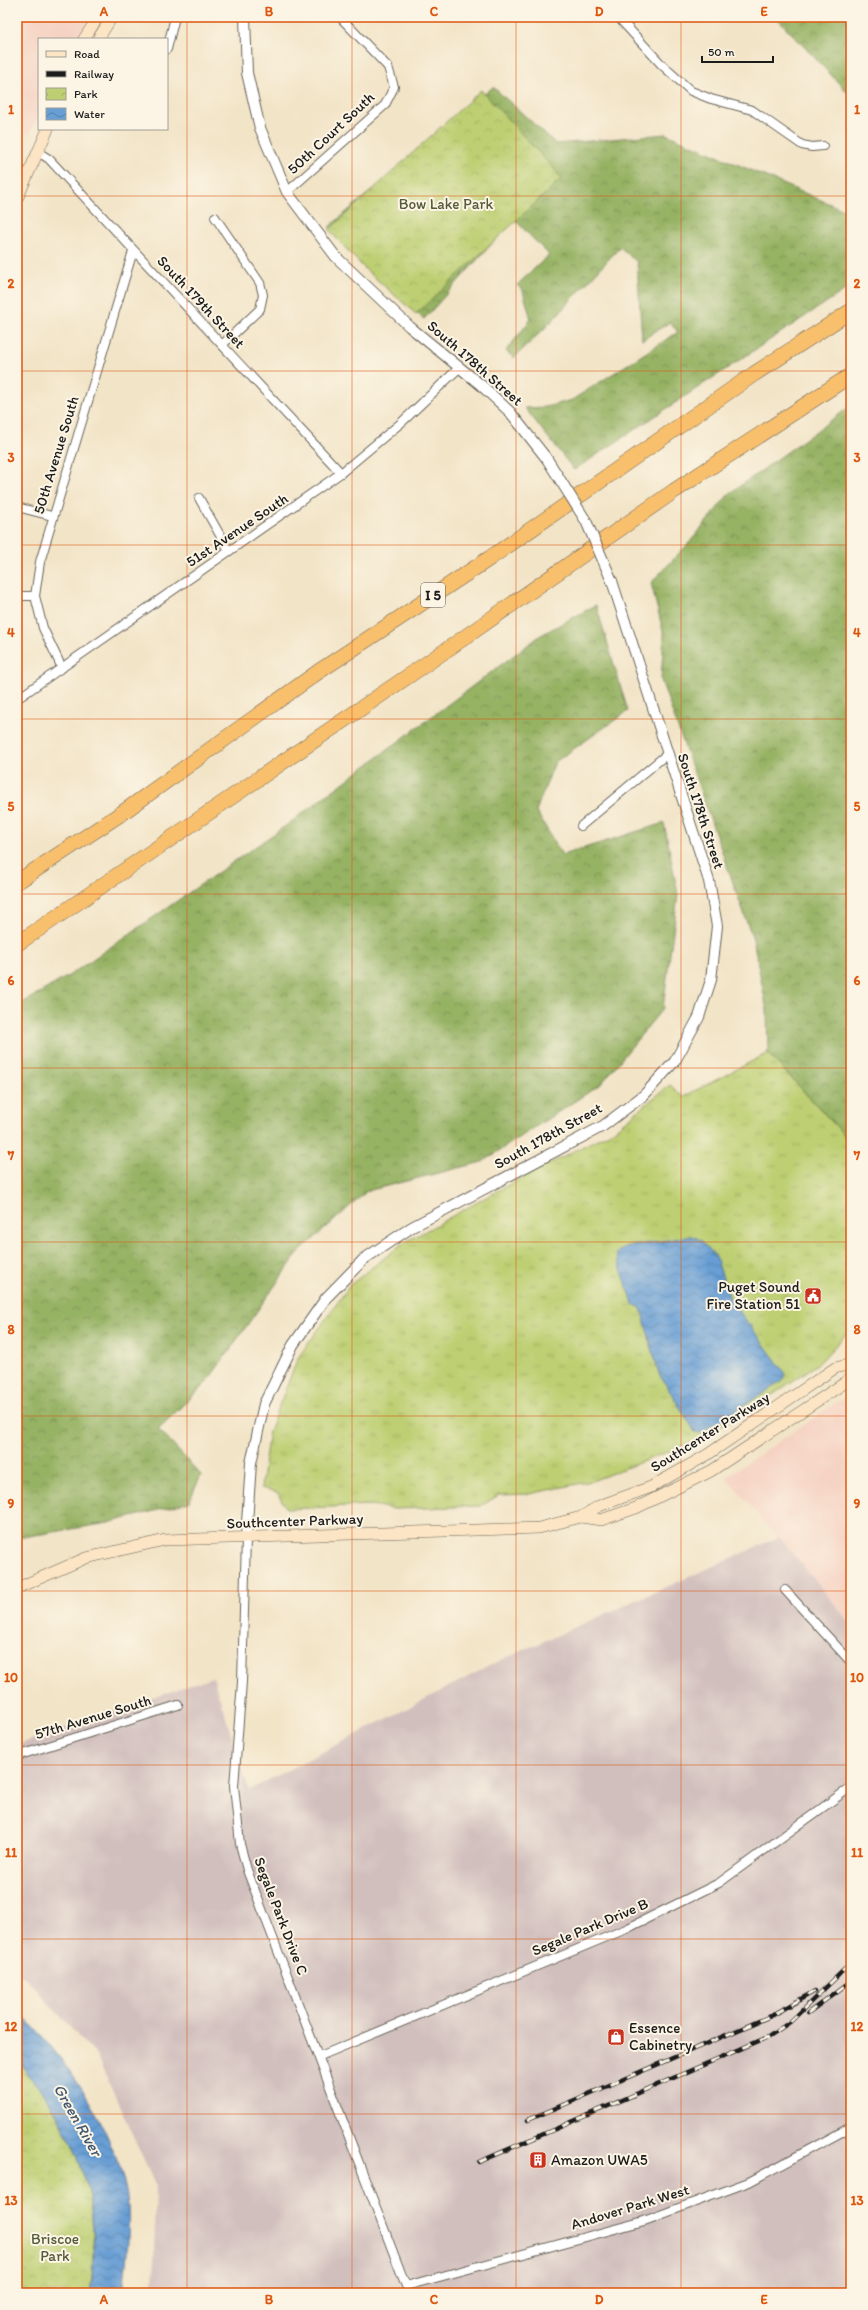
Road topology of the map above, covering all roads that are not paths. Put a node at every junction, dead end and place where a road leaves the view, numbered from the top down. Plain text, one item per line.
1 (98, 17) edge
2 (112, 17) edge
3 (175, 17) edge
4 (245, 17) edge
5 (340, 17) edge
6 (618, 17) edge
7 (85, 38) edge
8 (99, 38) edge
9 (168, 46) edge
10 (48, 130) edge
11 (823, 146) dead end
12 (38, 152) junction
13 (287, 192) junction
14 (17, 196) edge
15 (215, 217) dead end
16 (133, 251) junction
17 (851, 311) edge
18 (222, 345) junction
19 (460, 367) junction
20 (851, 375) edge
21 (341, 473) junction
22 (199, 498) dead end
23 (17, 507) edge
24 (52, 516) junction
25 (229, 551) junction
26 (17, 596) edge
27 (35, 596) junction
28 (62, 668) junction
29 (17, 699) edge
30 (667, 754) junction
31 (581, 826) dead end
32 (17, 882) edge
33 (17, 944) edge
34 (851, 1364) edge
35 (851, 1376) edge
36 (581, 1517) junction
37 (246, 1538) junction
38 (17, 1588) edge
39 (785, 1590) dead end
40 (851, 1662) edge
41 (178, 1705) dead end
42 (17, 1756) edge
43 (851, 1788) edge
44 (320, 2056) junction
45 (851, 2127) edge
46 (406, 2286) joint

1 - 7 main road
2 - 8 main road
3 - 9 street
4 - 13 street, South 178th Street
5 - 13 street, 50th Court South
6 - 11 street
10 - 12 main road
12 - 14 main road
12 - 16 street, South 179th Street
13 - 19 street, South 178th Street
15 - 18 street
16 - 18 street, South 179th Street
16 - 24 street, 50th Avenue South
17 - 32 highway, I 5
18 - 21 street, South 179th Street
19 - 21 street, 51st Avenue South
19 - 30 street, South 178th Street, bridge
20 - 33 highway
21 - 25 street, 51st Avenue South
22 - 25 street
23 - 24 street
24 - 27 street, 50th Avenue South
25 - 28 street, 51st Avenue South
26 - 27 street
27 - 28 street, 50th Avenue South
28 - 29 street, 51st Avenue South
30 - 31 street
30 - 37 street, South 178th Street
34 - 36 main road, Southcenter Parkway
35 - 36 main road, Southcenter Parkway
36 - 37 main road, Southcenter Parkway
37 - 38 main road, Southcenter Parkway
37 - 44 street, Segale Park Drive C
39 - 40 street
41 - 42 street, 57th Avenue South
43 - 44 street, Segale Park Drive B
44 - 46 street, Segale Park Drive C
45 - 46 street, Andover Park West

